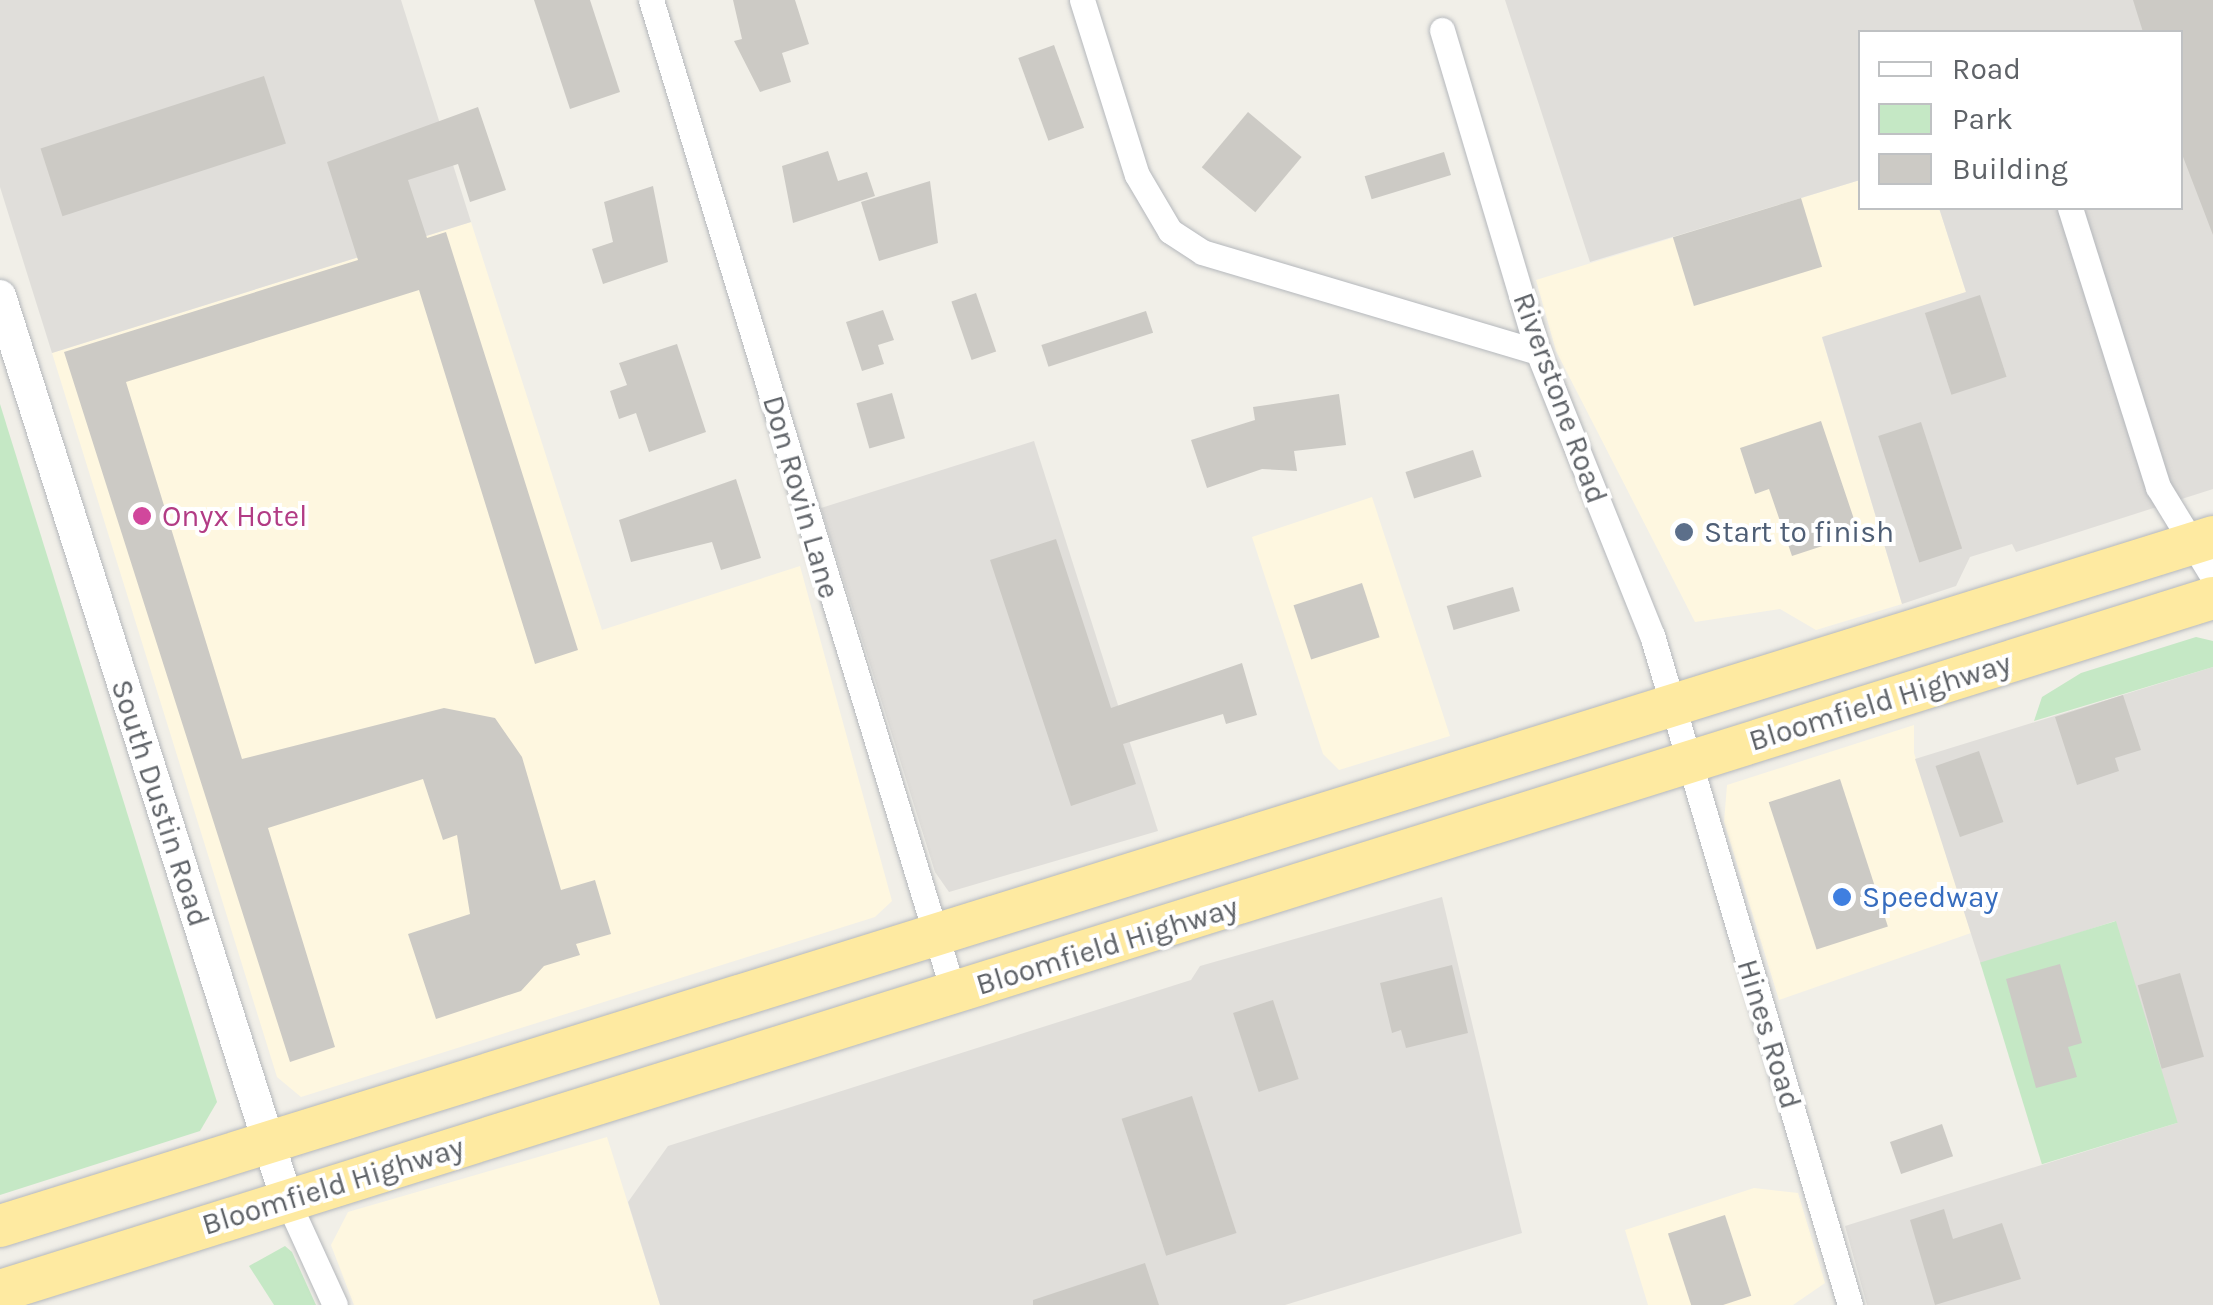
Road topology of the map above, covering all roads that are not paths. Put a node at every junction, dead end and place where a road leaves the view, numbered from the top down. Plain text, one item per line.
1 (650, 0) edge
2 (1082, 0) edge
3 (1442, 30) dead end
4 (2071, 210) edge
5 (0, 296) edge
6 (1538, 352) junction
7 (2205, 553) edge
8 (2213, 598) edge
9 (1672, 706) junction
10 (1686, 764) junction
11 (937, 934) junction
12 (954, 994) junction
13 (268, 1140) junction
14 (287, 1200) junction
15 (0, 1226) edge
16 (0, 1291) edge
17 (335, 1305) edge
18 (1850, 1305) edge

1 - 11 street, Don Rovin Lane
2 - 6 street
3 - 6 street, Riverstone Road
4 - 7 street
5 - 13 street, South Dustin Road
6 - 9 street, Riverstone Road
7 - 9 highway, Bloomfield Highway
8 - 10 highway, Bloomfield Highway
9 - 10 street, Riverstone Road
9 - 11 highway, Bloomfield Highway
10 - 12 highway, Bloomfield Highway
10 - 18 street, Hines Road
11 - 12 street, Don Rovin Lane
11 - 13 highway, Bloomfield Highway
12 - 14 highway, Bloomfield Highway
13 - 14 street, South Dustin Road
13 - 15 highway, Bloomfield Highway
14 - 16 highway, Bloomfield Highway
14 - 17 street, South Dustin Road

